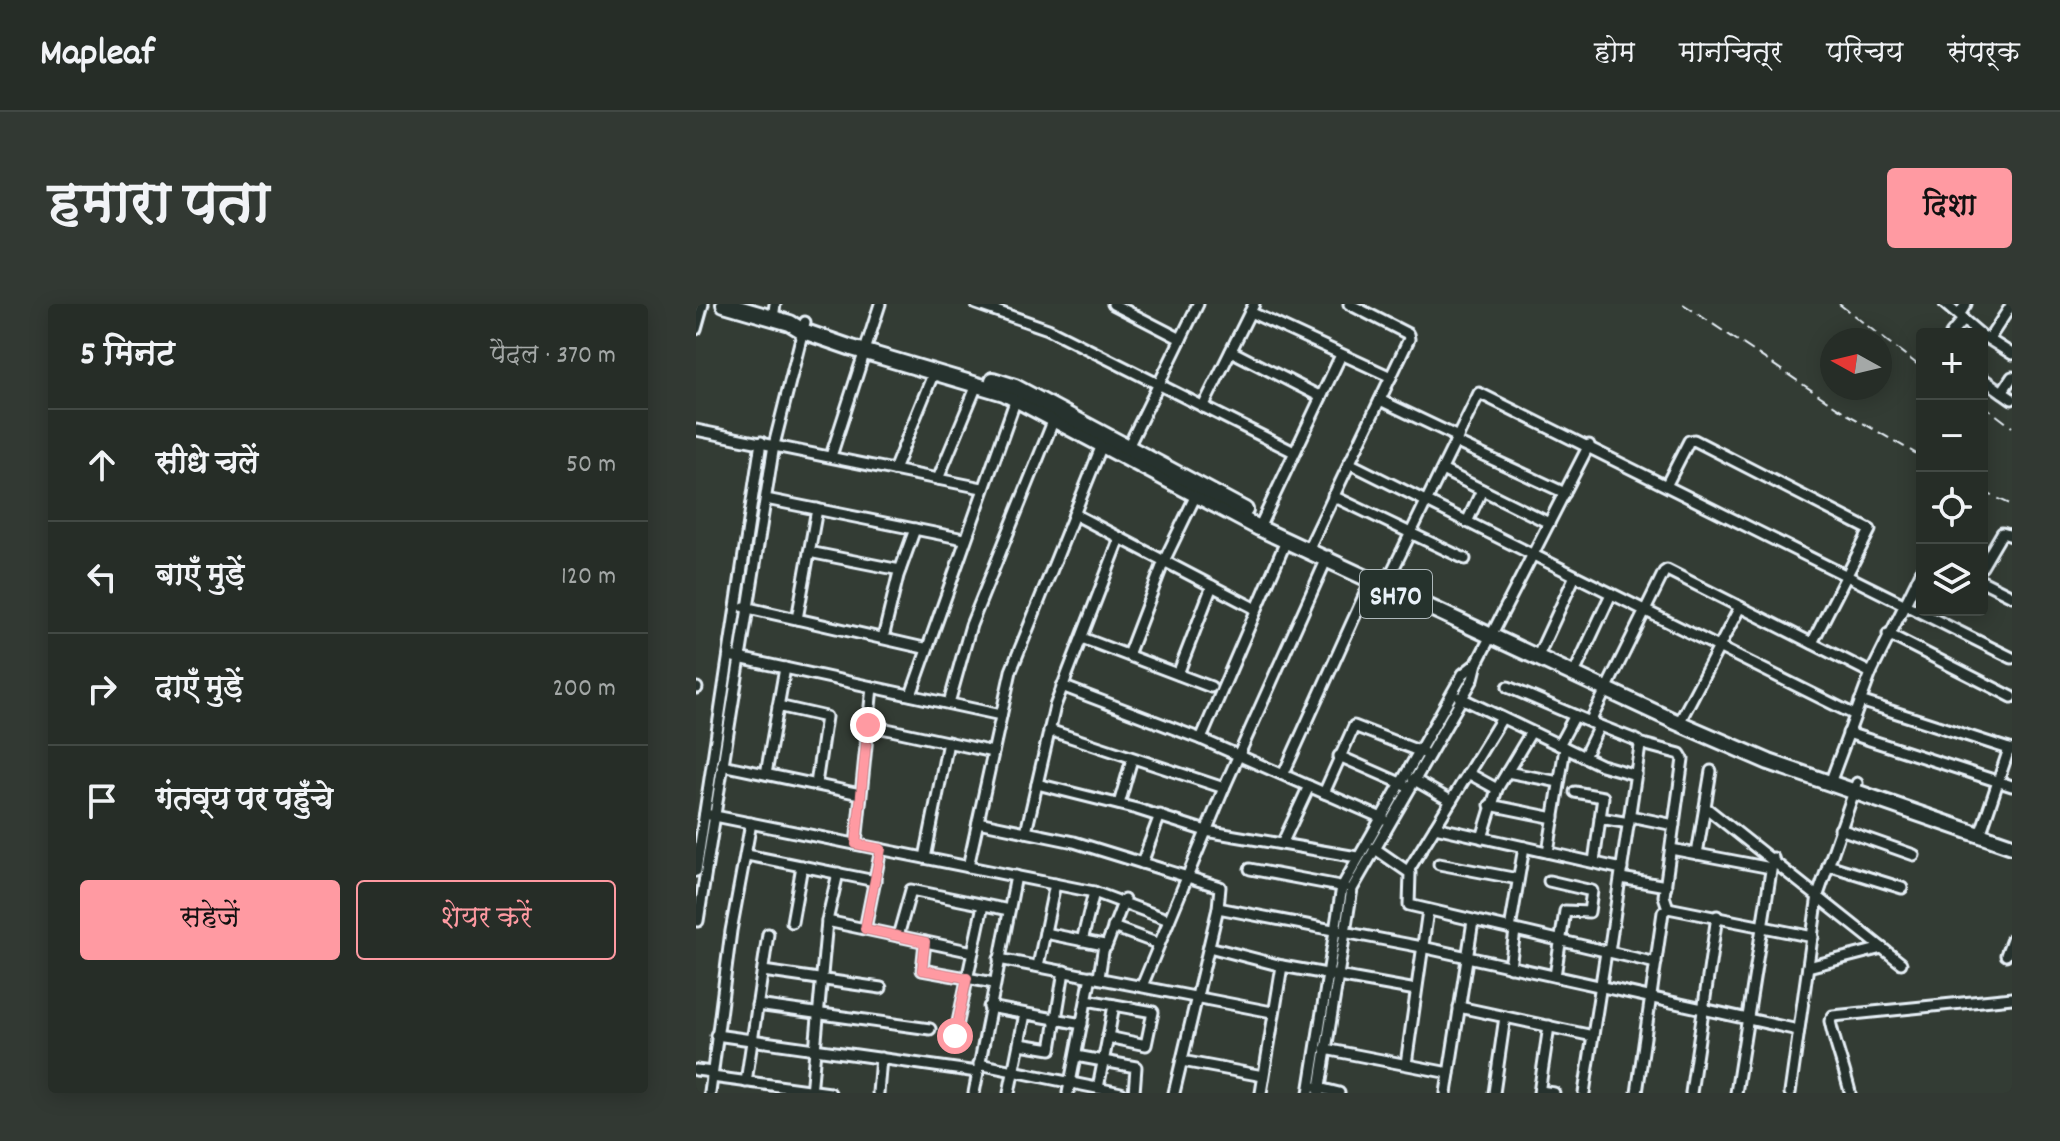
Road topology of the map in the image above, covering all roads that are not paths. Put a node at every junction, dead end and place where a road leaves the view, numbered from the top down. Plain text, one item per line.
1 (703, 304) edge
2 (724, 304) edge
3 (880, 304) edge
4 (976, 304) edge
5 (1113, 304) edge
6 (1198, 304) edge
7 (1349, 304) edge
8 (1945, 304) edge
9 (1966, 304) edge
10 (2012, 304) edge
11 (1252, 308) edge
12 (774, 311) edge
13 (1960, 318) junction
14 (799, 326) junction
15 (1954, 328) edge
16 (1973, 328) edge
17 (696, 329) edge
18 (1988, 331) edge
19 (1181, 339) junction
20 (1988, 339) edge
21 (865, 346) junction
22 (1231, 351) junction
23 (2012, 354) edge
24 (1341, 355) junction
25 (934, 372) junction
26 (1391, 377) junction
27 (2012, 377) edge
28 (1988, 382) edge
29 (977, 385) junction
30 (1158, 385) junction
31 (2002, 392) junction
32 (1018, 394) junction
33 (1321, 397) junction
34 (2012, 399) edge
35 (1380, 400) junction
36 (1203, 407) junction
37 (1054, 419) junction
38 (696, 430) edge
39 (1456, 440) junction
40 (761, 442) junction
41 (774, 445) junction
42 (1102, 445) junction
43 (1589, 445) junction
44 (1126, 451) junction
45 (1294, 452) junction
46 (831, 456) junction
47 (1349, 463) junction
48 (894, 470) junction
49 (1442, 470) junction
50 (938, 479) junction
51 (1667, 484) junction
52 (982, 488) junction
53 (1198, 490) junction
54 (1482, 490) junction
55 (1565, 493) junction
56 (1333, 496) junction
57 (766, 499) junction
58 (1427, 501) junction
59 (817, 509) junction
60 (1074, 514) junction
61 (1467, 522) junction
62 (1549, 523) junction
63 (1261, 524) junction
64 (915, 529) junction
65 (1411, 534) junction
66 (2012, 536) edge
67 (1120, 538) junction
68 (964, 539) junction
69 (1286, 541) junction
70 (1308, 548) junction
71 (809, 552) junction
72 (1533, 556) junction
73 (1327, 557) junction
74 (1988, 557) edge
75 (1465, 559) dead end
76 (1164, 561) junction
77 (900, 570) junction
78 (1847, 574) junction
79 (1574, 578) junction
80 (1379, 582) junction
81 (1916, 582) edge
82 (1988, 584) edge
83 (1212, 586) junction
84 (1611, 594) junction
85 (2012, 596) edge
86 (1905, 603) junction
87 (736, 605) junction
88 (1740, 607) junction
89 (748, 608) junction
90 (1256, 609) junction
91 (1645, 609) junction
92 (797, 619) junction
93 (1494, 633) junction
94 (1888, 634) junction
95 (883, 638) junction
96 (1082, 638) junction
97 (1812, 643) junction
98 (1720, 647) junction
99 (924, 648) junction
100 (1539, 654) junction
101 (1128, 655) junction
102 (728, 656) junction
103 (740, 658) junction
104 (2012, 658) edge
105 (1577, 667) junction
106 (785, 668) junction
107 (1871, 673) junction
108 (1178, 674) junction
109 (1062, 686) junction
110 (1609, 686) junction
111 (872, 687) junction
112 (1211, 687) dead end
113 (1508, 687) dead end
114 (911, 695) junction
115 (1457, 696) junction
116 (2012, 697) edge
117 (1860, 701) junction
118 (949, 703) junction
119 (778, 706) junction
120 (1001, 715) junction
121 (1855, 715) junction
122 (1574, 717) junction
123 (1502, 718) junction
124 (1681, 720) junction
125 (1594, 724) junction
126 (868, 725) junction
127 (1049, 730) junction
128 (1531, 732) junction
129 (1848, 733) junction
130 (1201, 739) junction
131 (948, 742) junction
132 (1639, 743) junction
133 (1562, 746) junction
134 (2011, 750) edge
135 (993, 752) junction
136 (1423, 753) junction
137 (1239, 755) junction
138 (1339, 756) junction
139 (1584, 757) junction
140 (1132, 759) junction
141 (722, 765) junction
142 (1711, 771) dead end
143 (1507, 772) junction
144 (1284, 773) junction
145 (1468, 773) junction
146 (766, 774) junction
147 (1636, 775) junction
148 (1831, 778) junction
149 (1997, 781) junction
150 (1559, 782) junction
151 (1407, 783) junction
152 (816, 784) junction
153 (1037, 784) junction
154 (1309, 786) junction
155 (2012, 786) edge
156 (1855, 787) junction
157 (1224, 788) junction
158 (1497, 789) junction
159 (1575, 792) dead end
160 (1324, 793) junction
161 (860, 794) junction
162 (1451, 801) junction
163 (1119, 804) junction
164 (1490, 805) junction
165 (1705, 807) junction
166 (710, 814) junction
167 (1160, 815) junction
168 (1554, 818) junction
169 (1600, 818) junction
170 (1630, 819) junction
171 (1384, 820) junction
172 (978, 822) junction
173 (751, 823) junction
174 (1674, 825) junction
175 (1435, 827) junction
176 (1840, 829) junction
177 (1206, 831) junction
178 (1981, 831) junction
179 (1026, 832) junction
180 (2012, 837) edge
181 (1482, 838) junction
182 (856, 844) junction
183 (1282, 844) junction
184 (2012, 846) edge
185 (1524, 847) junction
186 (1374, 848) junction
187 (881, 849) junction
188 (1671, 849) junction
189 (1548, 852) junction
190 (1697, 854) junction
191 (747, 855) junction
192 (1914, 855) dead end
193 (1357, 857) junction
194 (925, 858) junction
195 (1594, 862) junction
196 (1142, 863) junction
197 (1772, 863) junction
198 (1439, 864) dead end
199 (1828, 865) junction
200 (802, 866) junction
201 (968, 867) junction
202 (1250, 869) dead end
203 (696, 871) edge
204 (1408, 871) junction
205 (838, 873) junction
206 (1622, 873) junction
207 (1016, 876) junction
208 (1187, 878) junction
209 (1518, 879) junction
210 (875, 881) junction
211 (1549, 881) dead end
212 (1055, 884) junction
213 (1666, 886) junction
214 (1347, 888) junction
215 (1902, 888) dead end
216 (1094, 892) junction
217 (1818, 895) junction
218 (1124, 900) junction
219 (983, 905) junction
220 (1218, 908) junction
221 (1668, 908) junction
222 (1009, 910) junction
223 (1428, 910) junction
224 (1717, 916) junction
225 (1169, 920) junction
226 (698, 921) edge
227 (827, 921) junction
228 (1473, 921) junction
229 (792, 922) dead end
230 (1761, 926) junction
231 (1113, 927) junction
232 (865, 929) junction
233 (1339, 930) junction
234 (1512, 930) junction
235 (1045, 933) junction
236 (768, 934) dead end
237 (898, 936) junction
238 (1813, 937) junction
239 (2012, 939) edge
240 (1082, 941) junction
241 (1561, 941) junction
242 (925, 942) junction
243 (1159, 944) junction
244 (1106, 947) junction
245 (1209, 947) junction
246 (1422, 947) junction
247 (1882, 948) junction
248 (973, 952) junction
249 (1608, 952) junction
250 (2006, 955) dead end
251 (1467, 958) junction
252 (999, 959) junction
253 (1656, 963) junction
254 (1901, 963) dead end
255 (1038, 966) junction
256 (1282, 966) junction
257 (1510, 967) junction
258 (1808, 967) junction
259 (763, 971) junction
260 (1064, 971) junction
261 (1331, 974) junction
262 (1095, 976) junction
263 (1555, 976) junction
264 (967, 978) junction
265 (820, 979) junction
266 (994, 983) junction
267 (1142, 986) junction
268 (1601, 986) junction
269 (881, 988) dead end
270 (1416, 990) junction
271 (1651, 997) junction
272 (1197, 998) junction
273 (2012, 998) edge
274 (1087, 1000) junction
275 (757, 1005) junction
276 (1114, 1005) junction
277 (989, 1007) junction
278 (1459, 1007) junction
279 (1703, 1009) junction
280 (1272, 1012) junction
281 (817, 1013) junction
282 (1025, 1014) junction
283 (1505, 1017) junction
284 (1748, 1018) junction
285 (1056, 1020) junction
286 (1082, 1024) junction
287 (1549, 1026) junction
288 (930, 1029) dead end
289 (1798, 1030) junction
290 (716, 1035) junction
291 (955, 1036) dead end
292 (1593, 1036) junction
293 (1108, 1037) junction
294 (752, 1040) junction
295 (1020, 1044) junction
296 (813, 1049) junction
297 (1325, 1049) junction
298 (1076, 1056) junction
299 (881, 1058) junction
300 (1103, 1061) junction
301 (1182, 1061) junction
302 (1406, 1064) junction
303 (974, 1069) junction
304 (696, 1070) edge
305 (1015, 1071) junction
306 (1449, 1073) junction
307 (712, 1075) junction
308 (1263, 1076) junction
309 (746, 1082) junction
310 (1070, 1088) edge
311 (1098, 1088) junction
312 (1314, 1090) edge
313 (811, 1092) edge
314 (976, 1092) edge
315 (1539, 1092) edge
316 (1850, 1092) edge
317 (710, 1093) edge
318 (830, 1093) edge
319 (878, 1093) edge
320 (1009, 1093) edge
321 (1121, 1093) edge
322 (1134, 1093) edge
323 (1174, 1093) edge
324 (1261, 1093) edge
325 (1339, 1093) edge
326 (1446, 1093) edge
327 (1494, 1093) edge
328 (1554, 1093) edge
329 (1584, 1093) edge
330 (1637, 1093) edge
331 (1691, 1093) edge
332 (1736, 1093) edge
333 (1790, 1093) edge

1 - 17 street
2 - 12 main road, SH70
3 - 21 street
4 - 30 street
5 - 19 street
6 - 19 street
7 - 26 street
8 - 13 street
9 - 13 street
10 - 18 street
11 - 22 street
11 - 24 street
12 - 14 main road, SH70
13 - 15 street
13 - 16 street
14 - 21 main road, SH70
14 - 41 street
19 - 30 street
20 - 23 street
21 - 25 main road, SH70
21 - 32 main road, SH70
21 - 46 street
22 - 33 street
22 - 36 street
24 - 26 street
24 - 33 street
25 - 29 main road, SH70
25 - 48 street
26 - 35 street
27 - 31 street
28 - 31 street
29 - 32 main road, SH70
29 - 50 street
30 - 36 street
30 - 44 street
31 - 34 street
32 - 37 main road, SH70
32 - 44 main road, SH70
32 - 52 street
33 - 45 street
35 - 39 street
35 - 47 street
36 - 45 street
37 - 42 main road, SH70
37 - 118 street
38 - 40 street
39 - 43 street
39 - 49 street
39 - 55 street
40 - 41 street
40 - 87 street
41 - 46 street
41 - 57 street
42 - 44 main road, SH70
42 - 60 street
43 - 51 street
43 - 55 street
44 - 53 main road, SH70
45 - 63 street
46 - 48 street
47 - 56 street
47 - 58 street
48 - 50 street
49 - 54 street
49 - 58 street
50 - 52 street
51 - 78 street
51 - 78 street
52 - 68 street
53 - 63 main road, SH70
53 - 76 street
54 - 61 street
54 - 62 street
55 - 62 street
56 - 65 street
56 - 70 street
57 - 59 street
57 - 89 street
58 - 61 street
58 - 65 street
59 - 64 street
59 - 71 street
60 - 67 street
60 - 120 street
61 - 72 street
62 - 72 street
63 - 69 main road, SH70
63 - 70 main road, SH70
64 - 68 street
64 - 77 street
65 - 75 street
65 - 80 street
66 - 74 street
67 - 76 street
67 - 96 street
68 - 99 street
69 - 70 main road, SH70
69 - 90 street
70 - 73 main road, SH70
71 - 77 street
71 - 92 street
72 - 79 street
72 - 93 street
73 - 80 main road, SH70
73 - 137 street
76 - 83 street
76 - 101 street
77 - 95 street
78 - 86 street
78 - 97 street
79 - 84 street
79 - 100 street
80 - 93 main road, SH70
80 - 144 street
81 - 86 street
82 - 85 street
83 - 90 street
83 - 108 street
84 - 91 street
84 - 105 street
86 - 94 street
86 - 104 street
87 - 89 street
87 - 102 street
88 - 91 street
88 - 97 street
88 - 98 street
89 - 92 street
89 - 103 street
90 - 130 street
91 - 98 street
91 - 110 street
92 - 95 street
93 - 100 main road, SH70
93 - 115 street
94 - 107 street
94 - 116 street
95 - 99 street
96 - 101 street
96 - 109 street
97 - 107 street
98 - 121 street
98 - 124 street
99 - 114 street
100 - 105 main road, SH70
100 - 110 main road, SH70
101 - 108 street
102 - 103 street
102 - 166 street
103 - 106 street
103 - 141 street
105 - 110 main road, SH70
106 - 111 street
106 - 119 street
107 - 117 street
108 - 112 street
109 - 127 street
109 - 130 street
110 - 124 main road, SH70
110 - 125 street
111 - 114 street
111 - 126 street
113 - 122 street
114 - 118 street
115 - 123 street
115 - 136 street
117 - 121 street
117 - 134 street
118 - 120 street
119 - 146 street
119 - 152 street
120 - 135 street
121 - 129 street
122 - 125 street
122 - 133 street
123 - 128 street
123 - 145 street
124 - 148 main road, SH70
125 - 132 street
125 - 139 street
126 - 131 street
126 - 161 street
127 - 140 street
127 - 153 street
128 - 133 street
128 - 143 street
129 - 148 street
129 - 149 street
130 - 137 street
131 - 135 street
131 - 194 street
132 - 147 street
132 - 174 street
133 - 139 street
133 - 150 street
134 - 149 street
135 - 172 street
136 - 138 street
136 - 151 street
137 - 144 street
137 - 157 street
138 - 151 street
138 - 160 street
139 - 147 street
140 - 157 street
140 - 163 street
141 - 146 street
141 - 166 street
142 - 165 street
143 - 150 street
143 - 158 street
144 - 154 street
145 - 158 street
145 - 162 street
146 - 152 street
147 - 170 street
148 - 156 main road, SH70
149 - 155 street
149 - 178 street
150 - 168 street
151 - 162 street
151 - 171 street
152 - 161 street
153 - 163 street
153 - 179 street
154 - 160 street
154 - 183 street
156 - 176 street
156 - 178 main road, SH70
157 - 177 street
158 - 164 street
159 - 169 street
160 - 171 street
161 - 182 street
162 - 175 street
163 - 167 street
164 - 168 street
164 - 181 street
165 - 190 street
165 - 197 street
166 - 173 street
166 - 203 street
166 - 226 street
167 - 177 street
167 - 196 street
168 - 189 street
169 - 170 street
169 - 195 street
170 - 174 street
170 - 206 street
171 - 186 street
171 - 193 street
172 - 179 street
172 - 201 street
173 - 182 street
173 - 191 street
174 - 188 street
175 - 181 street
175 - 204 street
176 - 192 street
176 - 199 street
177 - 183 street
177 - 208 street
178 - 180 main road, SH70
178 - 184 main road, SH70
179 - 196 street
181 - 185 street
182 - 187 street
183 - 193 street
185 - 189 street
185 - 209 street
186 - 204 street
186 - 214 street
187 - 194 street
187 - 210 street
188 - 190 street
188 - 213 street
189 - 195 street
190 - 197 street
191 - 200 street
191 - 290 street
193 - 214 street
194 - 201 street
195 - 206 street
196 - 208 street
197 - 217 street
197 - 230 street
198 - 209 street
199 - 215 street
199 - 217 street
200 - 205 street
200 - 229 street
201 - 207 street
202 - 214 street
204 - 223 street
205 - 210 street
205 - 227 street
206 - 213 street
206 - 249 street
207 - 212 street
207 - 222 street
208 - 220 street
208 - 225 street
209 - 234 street
210 - 232 street
211 - 241 street
212 - 216 street
212 - 235 street
213 - 221 street
214 - 233 street
216 - 218 street
216 - 240 street
217 - 238 street
217 - 247 street
218 - 225 street
218 - 231 street
219 - 222 street
219 - 237 street
219 - 248 street
220 - 233 street
220 - 245 street
221 - 224 street
221 - 253 street
222 - 252 street
223 - 228 street
223 - 246 street
224 - 230 street
224 - 279 street
225 - 243 street
227 - 232 street
227 - 265 street
228 - 234 street
228 - 251 street
230 - 238 street
230 - 284 street
231 - 243 street
231 - 244 street
232 - 237 street
233 - 246 street
233 - 261 street
234 - 241 street
234 - 257 street
235 - 240 street
235 - 255 street
236 - 259 street
237 - 242 street
238 - 258 street
239 - 250 street
240 - 244 street
241 - 249 street
241 - 263 street
242 - 248 street
242 - 264 street
243 - 267 street
244 - 262 street
245 - 256 street
245 - 272 street
246 - 251 street
246 - 270 street
247 - 254 street
247 - 258 street
248 - 264 street
249 - 253 street
249 - 268 street
251 - 257 street
251 - 278 street
252 - 255 street
252 - 266 street
253 - 271 street
255 - 260 street
256 - 261 street
256 - 280 street
257 - 263 street
258 - 289 street
259 - 265 street
259 - 275 street
260 - 262 street
260 - 285 street
261 - 270 street
261 - 297 street
261 - 312 street
262 - 267 street
262 - 274 street
263 - 268 street
264 - 266 street
264 - 291 street
265 - 269 street
265 - 281 street
266 - 277 street
267 - 272 street
268 - 271 street
268 - 292 street
270 - 302 street
271 - 279 street
271 - 330 street
272 - 280 street
272 - 301 street
273 - 316 street
274 - 276 street
274 - 286 street
275 - 281 street
275 - 294 street
276 - 293 street
276 - 293 street
277 - 282 street
277 - 303 street
278 - 283 street
278 - 306 street
279 - 284 street
279 - 331 street
280 - 308 street
281 - 288 street
281 - 296 street
282 - 285 street
282 - 295 street
283 - 287 street
283 - 327 street
284 - 289 street
284 - 332 street
285 - 286 street
285 - 295 street
286 - 298 street
287 - 292 street
287 - 315 street
289 - 333 street
290 - 294 street
290 - 307 street
292 - 329 street
293 - 300 street
294 - 296 street
294 - 309 street
295 - 305 street
296 - 299 street
296 - 313 street
297 - 302 street
297 - 312 street
298 - 300 street
298 - 310 street
299 - 303 street
299 - 319 street
300 - 311 street
300 - 322 street
301 - 308 street
301 - 323 street
302 - 306 street
303 - 305 street
303 - 314 street
304 - 307 street
305 - 310 street
305 - 320 street
306 - 326 street
307 - 309 street
307 - 317 street
308 - 324 street
309 - 313 street
310 - 311 street
311 - 321 street
312 - 325 street
313 - 318 street
315 - 328 street

